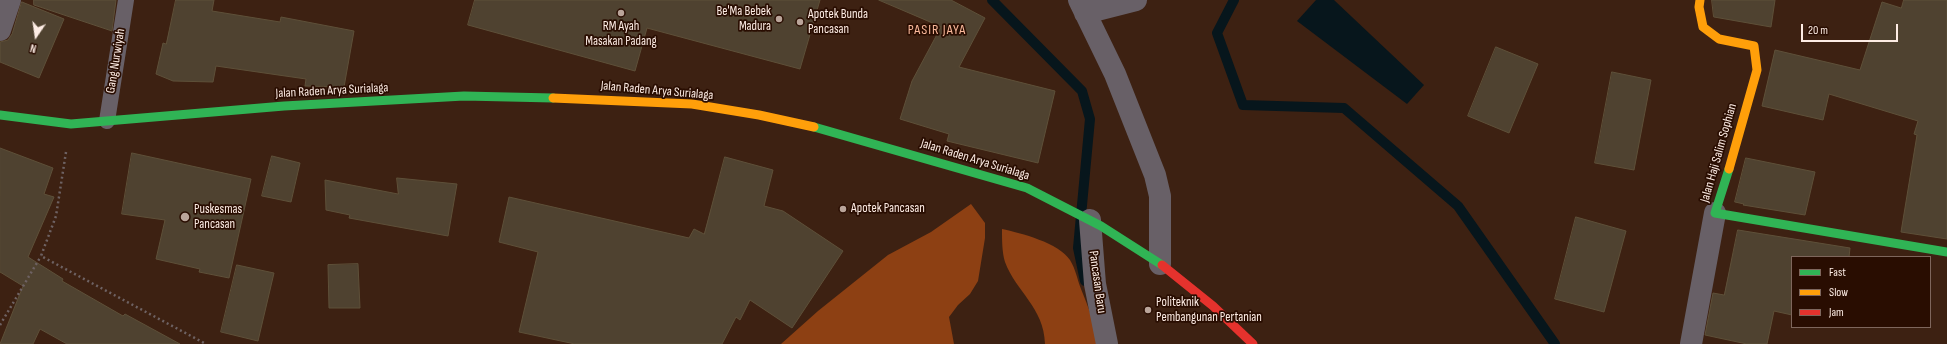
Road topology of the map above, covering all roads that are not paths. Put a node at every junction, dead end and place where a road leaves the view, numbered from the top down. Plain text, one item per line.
1 (10, 0) edge
2 (126, 0) edge
3 (1136, 0) edge
4 (1700, 0) edge
5 (1082, 6) edge
6 (0, 30) edge
7 (0, 115) edge
8 (107, 121) junction
9 (1715, 213) junction
10 (1090, 220) junction
11 (1947, 252) edge
12 (1160, 264) junction
13 (1107, 344) edge
14 (1253, 344) edge
15 (1691, 344) edge

1 - 6 street
2 - 8 lane, Gang Nurwiyah
3 - 5 street
4 - 9 main road, Jalan Haji Salim Sophian
5 - 12 street
7 - 8 main road, Jalan Raden Arya Surialaga
8 - 10 main road, Jalan Raden Arya Surialaga
9 - 11 main road, Jalan Haji Salim Sophian
9 - 15 street
10 - 12 main road, Jalan Raden Arya Surialaga
10 - 13 street, Pancasan Baru
12 - 14 main road, Jalan Raden Arya Surialaga

